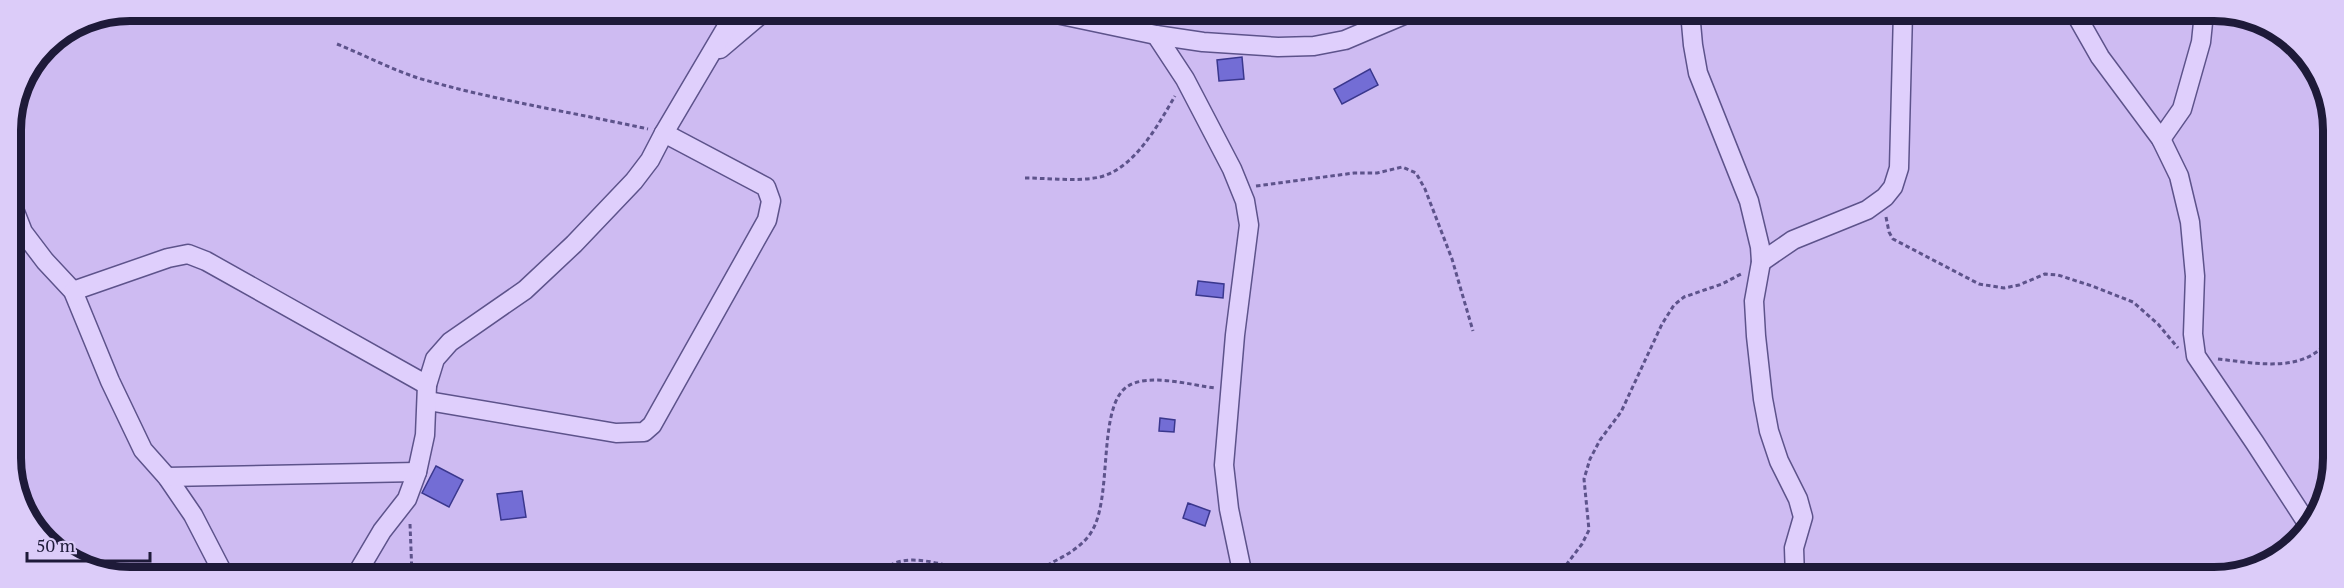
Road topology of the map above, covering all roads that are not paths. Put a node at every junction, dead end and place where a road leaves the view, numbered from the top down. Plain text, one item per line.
1 (730, 21) edge
2 (753, 21) edge
3 (1090, 21) edge
4 (1391, 21) edge
5 (1691, 21) edge
6 (1903, 21) edge
7 (2080, 21) edge
8 (2203, 21) edge
9 (1156, 35) junction
10 (710, 58) junction
11 (664, 133) junction
12 (2161, 139) junction
13 (21, 227) edge
14 (1761, 262) junction
15 (74, 291) junction
16 (428, 393) junction
17 (417, 472) junction
18 (167, 477) junction
19 (2304, 519) edge
20 (220, 567) edge
21 (361, 567) edge
22 (1241, 567) edge
23 (1795, 567) edge

1 - 10 street
2 - 10 street
3 - 9 street
4 - 9 street
5 - 14 street
6 - 14 street
7 - 12 street
8 - 12 street
9 - 22 street
10 - 11 street
11 - 16 street
11 - 16 street
12 - 19 street
13 - 15 street
14 - 23 street
15 - 16 street
15 - 18 street
16 - 17 street
17 - 18 street
17 - 21 street
18 - 20 street

